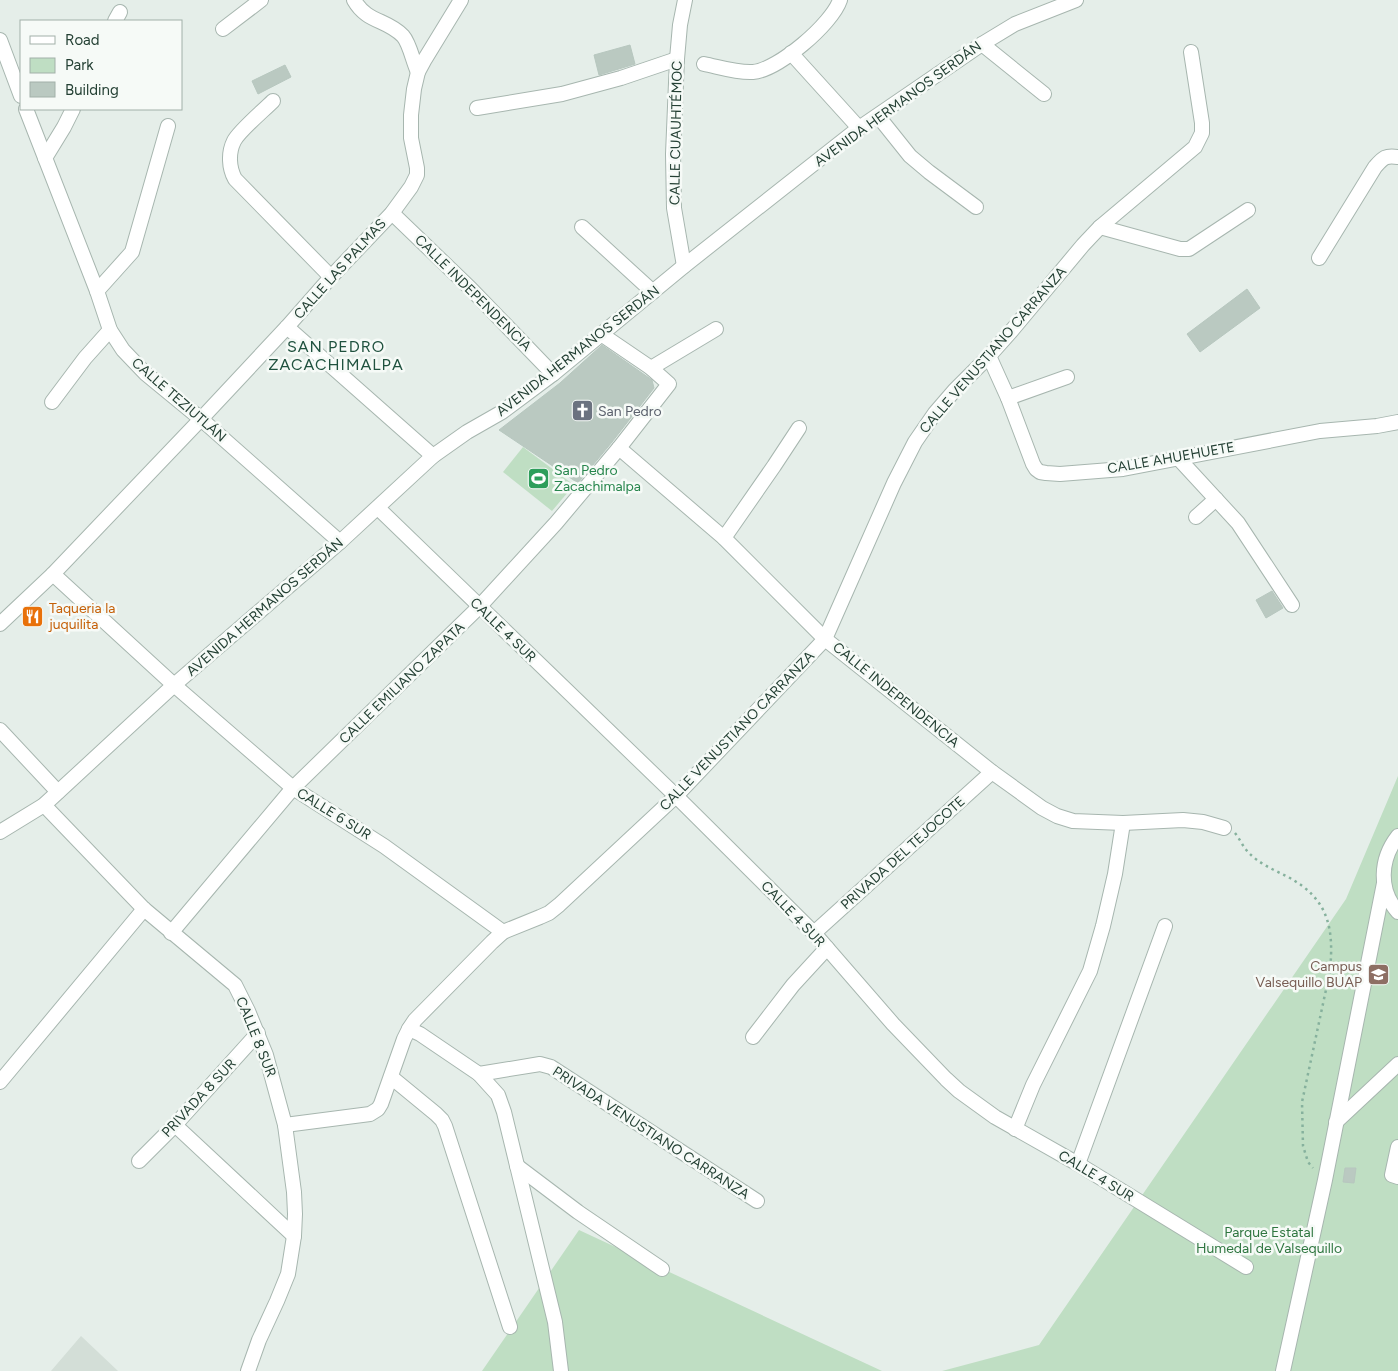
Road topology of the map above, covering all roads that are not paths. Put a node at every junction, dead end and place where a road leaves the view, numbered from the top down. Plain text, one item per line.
1 (261, 0) edge
2 (354, 0) edge
3 (461, 0) edge
4 (685, 0) edge
5 (840, 0) edge
6 (1076, 0) edge
7 (223, 29) dead end
8 (0, 40) edge
9 (982, 44) junction
10 (1190, 52) dead end
11 (791, 53) junction
12 (677, 60) junction
13 (704, 64) dead end
14 (418, 72) junction
15 (20, 93) edge
16 (1044, 94) dead end
17 (273, 102) dead end
18 (477, 108) dead end
19 (26, 110) edge
20 (72, 110) edge
21 (878, 116) junction
22 (168, 126) dead end
23 (859, 128) junction
24 (1398, 157) edge
25 (45, 158) junction
26 (976, 208) dead end
27 (1248, 210) dead end
28 (392, 213) junction
29 (582, 227) dead end
30 (1100, 228) junction
31 (1319, 258) dead end
32 (684, 266) junction
33 (331, 277) junction
34 (97, 290) junction
35 (653, 292) junction
36 (287, 327) junction
37 (716, 329) dead end
38 (110, 330) junction
39 (601, 334) junction
40 (989, 356) junction
41 (651, 368) junction
42 (553, 374) junction
43 (1067, 377) dead end
44 (1008, 398) junction
45 (52, 402) dead end
46 (202, 419) junction
47 (1398, 422) edge
48 (799, 428) dead end
49 (619, 448) junction
50 (432, 456) junction
51 (1179, 458) junction
52 (1216, 499) junction
53 (378, 508) junction
54 (1196, 517) dead end
55 (724, 538) junction
56 (340, 542) junction
57 (53, 574) junction
58 (1292, 605) dead end
59 (479, 608) junction
60 (0, 624) edge
61 (826, 639) junction
62 (174, 685) junction
63 (0, 730) edge
64 (992, 772) junction
65 (293, 788) junction
66 (58, 792) junction
67 (676, 796) junction
68 (44, 805) junction
69 (1123, 823) junction
70 (1224, 828) road end
71 (0, 832) edge
72 (1398, 836) edge
73 (1384, 883) junction
74 (144, 909) junction
75 (1398, 912) edge
76 (1165, 926) dead end
77 (503, 932) junction
78 (172, 933) junction
79 (814, 933) junction
80 (827, 948) junction
81 (409, 1029) junction
82 (258, 1033) junction
83 (753, 1037) dead end
84 (1398, 1064) edge
85 (479, 1074) junction
86 (391, 1077) junction
87 (0, 1082) edge
88 (1336, 1122) junction
89 (175, 1125) junction
90 (285, 1125) junction
91 (1015, 1129) junction
92 (1398, 1147) edge
93 (139, 1161) dead end
94 (1078, 1164) junction
95 (516, 1166) junction
96 (1398, 1177) edge
97 (757, 1201) dead end
98 (294, 1236) junction
99 (1246, 1267) dead end
100 (662, 1269) dead end
101 (510, 1327) dead end
102 (248, 1371) edge
103 (561, 1371) edge
104 (1283, 1371) edge

1 - 7 street
2 - 14 street
3 - 14 street, CALLE LAS PALMAS
4 - 12 street, CALLE CUAUHTÉMOC
5 - 11 street
6 - 9 street, AVENIDA HERMANOS SERDÁN
8 - 15 street
9 - 16 street
9 - 21 street, AVENIDA HERMANOS SERDÁN
10 - 30 street, CALLE VENUSTIANO CARRANZA
11 - 13 street
11 - 23 street
12 - 18 street
12 - 32 street, CALLE CUAUHTÉMOC
14 - 28 street, CALLE LAS PALMAS
17 - 33 street
19 - 25 street, CALLE TEZIUTLÁN
20 - 25 street
21 - 23 street, AVENIDA HERMANOS SERDÁN
21 - 26 street
22 - 34 street
23 - 32 street, AVENIDA HERMANOS SERDÁN
24 - 31 street
25 - 34 street, CALLE TEZIUTLÁN
27 - 30 street
28 - 33 street, CALLE LAS PALMAS
28 - 42 street, CALLE INDEPENDENCIA
29 - 35 street
30 - 40 street, CALLE VENUSTIANO CARRANZA
32 - 35 street, AVENIDA HERMANOS SERDÁN
33 - 36 street, CALLE LAS PALMAS
34 - 38 street, CALLE TEZIUTLÁN
35 - 39 street, AVENIDA HERMANOS SERDÁN
36 - 46 street, CALLE LAS PALMAS
36 - 50 street
37 - 41 street
38 - 45 street
38 - 46 street, CALLE TEZIUTLÁN
39 - 41 street
39 - 42 street, AVENIDA HERMANOS SERDÁN
40 - 44 street, CALLE AHUEHUETE
40 - 61 street, CALLE VENUSTIANO CARRANZA
41 - 49 street, CALLE EMILIANO ZAPATA
42 - 50 street, AVENIDA HERMANOS SERDÁN
43 - 44 street
44 - 51 street, CALLE AHUEHUETE
46 - 56 street, CALLE TEZIUTLÁN
46 - 57 street, CALLE LAS PALMAS
47 - 51 street, CALLE AHUEHUETE
48 - 55 street
49 - 55 street, CALLE INDEPENDENCIA
49 - 59 street, CALLE EMILIANO ZAPATA
50 - 53 street, AVENIDA HERMANOS SERDÁN
51 - 52 street
52 - 54 street
52 - 58 street
53 - 56 street, AVENIDA HERMANOS SERDÁN
53 - 59 street, CALLE 4 SUR
55 - 61 street, CALLE INDEPENDENCIA
56 - 62 street, AVENIDA HERMANOS SERDÁN
57 - 60 street, CALLE LAS PALMAS
57 - 62 street, CALLE 6 SUR
59 - 65 street, CALLE EMILIANO ZAPATA
59 - 67 street, CALLE 4 SUR
61 - 64 street, CALLE INDEPENDENCIA
61 - 67 street, CALLE VENUSTIANO CARRANZA
62 - 65 street, CALLE 6 SUR
62 - 66 street, AVENIDA HERMANOS SERDÁN
63 - 66 street
64 - 69 street, CALLE INDEPENDENCIA
64 - 79 street, PRIVADA DEL TEJOCOTE
65 - 77 street, CALLE 6 SUR
65 - 78 street, CALLE EMILIANO ZAPATA
66 - 68 street, AVENIDA HERMANOS SERDÁN
67 - 77 street, CALLE VENUSTIANO CARRANZA
67 - 79 street, CALLE 4 SUR
68 - 71 street, AVENIDA HERMANOS SERDÁN
68 - 74 street, CALLE 8 SUR
69 - 70 street, CALLE INDEPENDENCIA
69 - 91 street
72 - 73 street
73 - 75 street
73 - 88 street
74 - 78 street, CALLE 8 SUR
74 - 87 street
76 - 94 street
77 - 81 street, CALLE VENUSTIANO CARRANZA
78 - 82 street, CALLE 8 SUR
79 - 80 street, CALLE 4 SUR
80 - 83 street
80 - 91 street, CALLE 4 SUR
81 - 85 street
81 - 86 street, CALLE VENUSTIANO CARRANZA
82 - 89 street, PRIVADA 8 SUR
82 - 90 street, CALLE 8 SUR
84 - 88 street
85 - 95 street
85 - 97 street, PRIVADA VENUSTIANO CARRANZA
86 - 90 street, CALLE VENUSTIANO CARRANZA
86 - 101 street
88 - 104 street
89 - 93 street, PRIVADA 8 SUR
89 - 98 street
90 - 98 street, CALLE 8 SUR
91 - 94 street, CALLE 4 SUR
92 - 96 street
94 - 99 street, CALLE 4 SUR
95 - 100 street
95 - 103 street
98 - 102 street, CALLE 8 SUR

